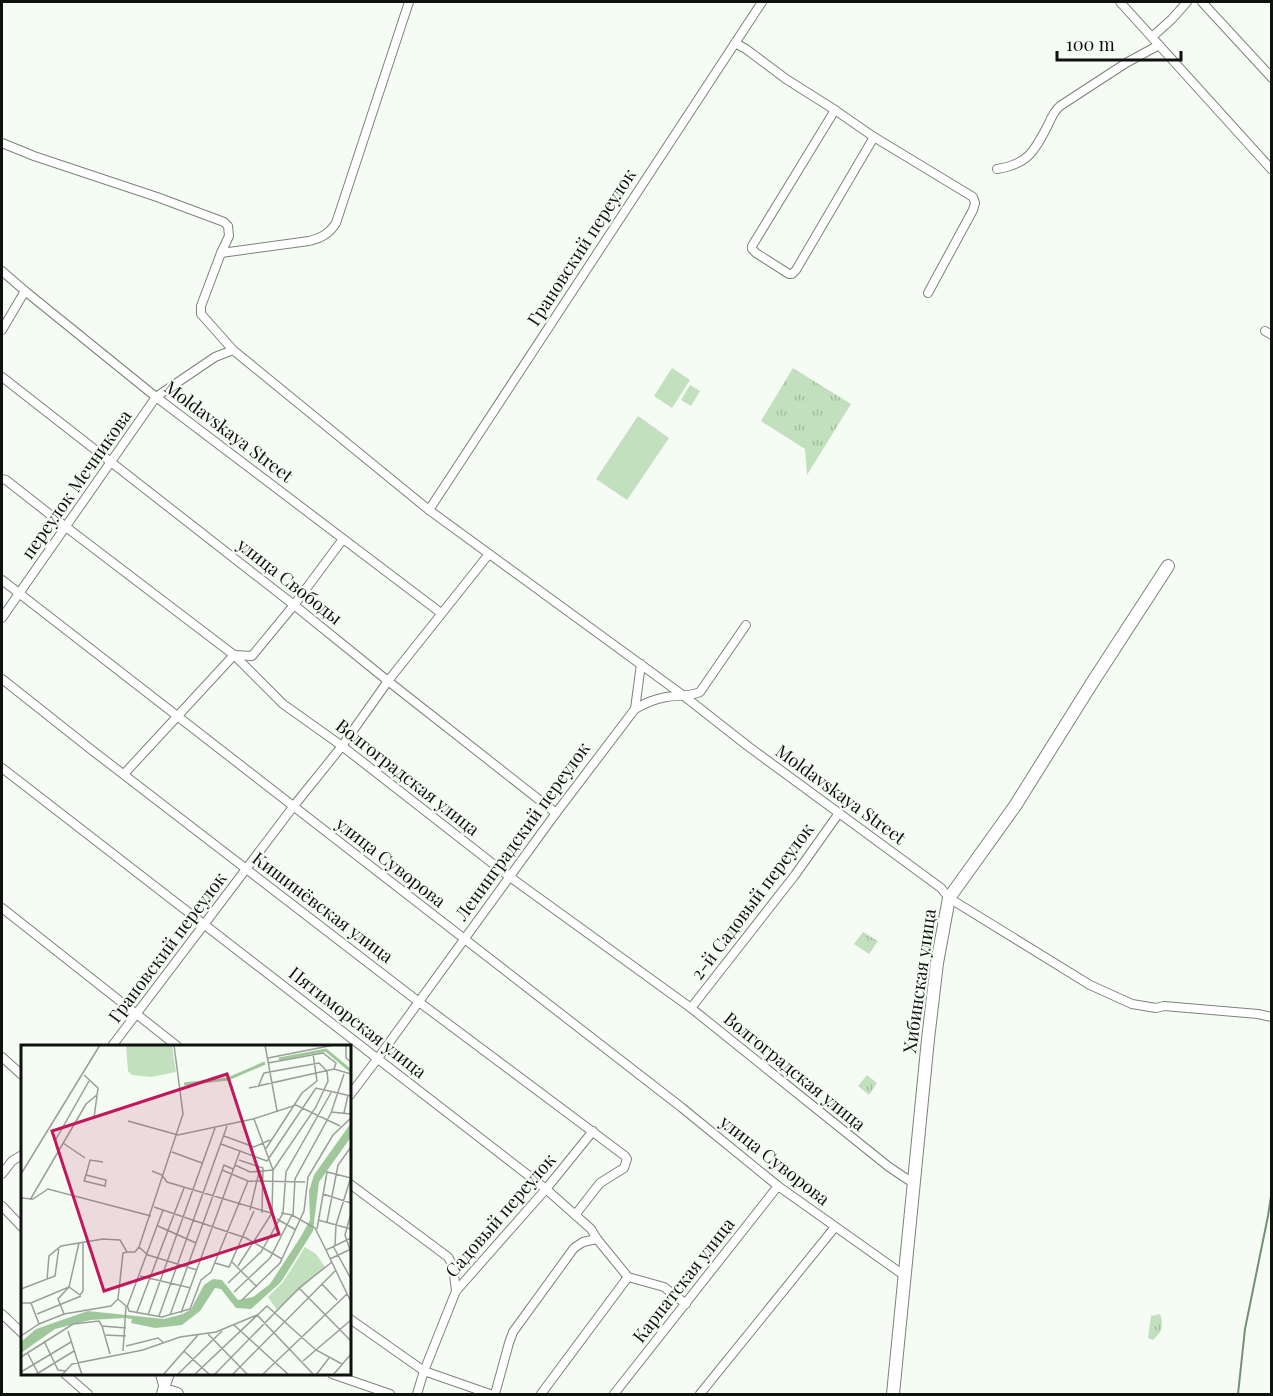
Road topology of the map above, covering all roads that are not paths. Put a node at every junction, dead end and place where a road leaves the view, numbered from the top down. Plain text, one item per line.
1 (409, 2) edge
2 (762, 2) edge
3 (1120, 2) edge
4 (1187, 2) edge
5 (1202, 2) edge
6 (1152, 37) junction
7 (735, 44) junction
8 (1159, 45) junction
9 (1272, 78) edge
10 (835, 110) junction
11 (874, 137) junction
12 (2, 143) edge
13 (997, 169) dead end
14 (1272, 170) edge
15 (221, 253) junction
16 (2, 271) edge
17 (25, 291) junction
18 (928, 293) dead end
19 (2, 330) edge
20 (233, 350) junction
21 (2, 377) edge
22 (156, 397) junction
23 (111, 463) junction
24 (2, 479) edge
25 (429, 510) junction
26 (66, 527) junction
27 (343, 539) junction
28 (489, 554) junction
29 (1168, 566) dead end
30 (2, 580) edge
31 (19, 594) junction
32 (294, 605) junction
33 (441, 613) junction
34 (2, 618) edge
35 (746, 625) dead end
36 (234, 655) junction
37 (641, 664) junction
38 (2, 679) edge
39 (388, 681) junction
40 (684, 696) junction
41 (635, 709) junction
42 (177, 717) junction
43 (342, 746) junction
44 (2, 768) edge
45 (124, 774) junction
46 (293, 807) junction
47 (556, 813) junction
48 (839, 813) junction
49 (247, 869) junction
50 (510, 877) junction
51 (949, 898) junction
52 (2, 908) edge
53 (204, 925) junction
54 (465, 939) junction
55 (419, 1002) junction
56 (691, 1008) junction
57 (137, 1013) junction
58 (1272, 1017) edge
59 (113, 1045) edge
60 (175, 1045) edge
61 (2, 1058) edge
62 (378, 1058) junction
63 (21, 1074) edge
64 (351, 1094) edge
65 (593, 1131) junction
66 (21, 1156) edge
67 (2, 1174) edge
68 (913, 1183) junction
69 (351, 1185) edge
70 (778, 1186) junction
71 (546, 1189) junction
72 (2, 1206) edge
73 (575, 1215) junction
74 (21, 1226) edge
75 (835, 1227) junction
76 (597, 1239) junction
77 (905, 1276) junction
78 (628, 1277) junction
79 (456, 1290) junction
80 (686, 1304) junction
81 (2, 1314) edge
82 (351, 1320) edge
83 (21, 1333) edge
84 (424, 1371) junction
85 (66, 1375) edge
86 (160, 1375) edge
87 (170, 1375) edge
88 (335, 1375) edge
89 (163, 1392) edge
90 (88, 1395) edge
91 (177, 1395) edge
92 (390, 1395) edge
93 (417, 1395) edge
94 (490, 1395) edge
95 (495, 1395) edge
96 (541, 1395) edge
97 (614, 1395) edge
98 (700, 1395) edge
99 (893, 1395) edge

1 - 15 street
2 - 7 street, Грановский переулок
3 - 6 street
4 - 6 street
5 - 9 street
6 - 8 street
7 - 10 street
7 - 25 street, Грановский переулок
8 - 13 street
8 - 14 street
10 - 11 street
10 - 11 street
11 - 18 street
12 - 15 street
15 - 20 street, Moldavskaya Street
16 - 17 street, Moldavskaya Street
17 - 19 street
17 - 22 street, Moldavskaya Street
20 - 22 street
20 - 25 street, Moldavskaya Street
21 - 23 street, улица Свободы
22 - 23 street, переулок Мечникова
22 - 27 street, Moldavskaya Street
23 - 26 street, переулок Мечникова
23 - 32 street, улица Свободы
24 - 26 street, Волгоградская улица
25 - 28 street, Moldavskaya Street
26 - 31 street, переулок Мечникова
26 - 36 street, Волгоградская улица
27 - 32 street
27 - 33 street, Moldavskaya Street
28 - 33 street, Грановский переулок
28 - 37 street, Moldavskaya Street
29 - 51 street, Хибинская улица
30 - 31 street, улица Суворова
31 - 34 street, переулок Мечникова
31 - 42 street, улица Суворова
32 - 36 street
32 - 39 street, улица Свободы
33 - 39 street, Грановский переулок
35 - 40 street, Ленинградский переулок
36 - 42 street
36 - 43 street, Волгоградская улица
37 - 40 street, Moldavskaya Street
37 - 41 street
38 - 45 street, Кишинёвская улица
39 - 43 street, Грановский переулок
39 - 47 street, улица Свободы
40 - 41 street, Ленинградский переулок
40 - 48 street, Moldavskaya Street
41 - 47 street, Ленинградский переулок
42 - 45 street
42 - 46 street, улица Суворова
43 - 46 street, Грановский переулок
43 - 50 street, Волгоградская улица
44 - 53 street, Пятиморская улица
45 - 49 street, Кишинёвская улица
46 - 49 street, Грановский переулок
46 - 54 street, улица Суворова
47 - 50 street, Ленинградский переулок
48 - 51 street, Moldavskaya Street
48 - 56 street, 2-й Садовый переулок
49 - 53 street, Грановский переулок
49 - 55 street, Кишинёвская улица
50 - 54 street, Ленинградский переулок
50 - 56 street, Волгоградская улица
51 - 58 street, Moldavskaya Street
51 - 68 street, Хибинская улица
52 - 57 street
53 - 57 street, Грановский переулок
53 - 62 street, Пятиморская улица
54 - 55 street, Ленинградский переулок
54 - 70 street, улица Суворова
55 - 62 street, Ленинградский переулок
55 - 65 street, Кишинёвская улица
56 - 68 street, Волгоградская улица
57 - 59 street, Грановский переулок
57 - 60 street
61 - 63 street
62 - 64 street, Ленинградский переулок
62 - 71 street, Пятиморская улица
65 - 71 street, Садовый переулок
65 - 73 street, Кишинёвская улица
66 - 67 street
68 - 77 street, Хибинская улица
69 - 79 street
70 - 75 street, улица Суворова
70 - 80 street, Карпатская улица
71 - 73 street, Пятиморская улица
71 - 79 street, Садовый переулок
72 - 74 street
73 - 76 street, Пятиморская улица
75 - 77 street, улица Суворова
75 - 98 street
76 - 78 street, Пятиморская улица
76 - 95 street
77 - 99 street, Хибинская улица
78 - 80 street
78 - 96 street
79 - 84 street, Садовый переулок
80 - 97 street, Карпатская улица
81 - 83 street
82 - 84 street
84 - 93 street, Садовый переулок
84 - 94 street
85 - 90 street
86 - 89 street
87 - 89 street
88 - 92 street
89 - 91 street

